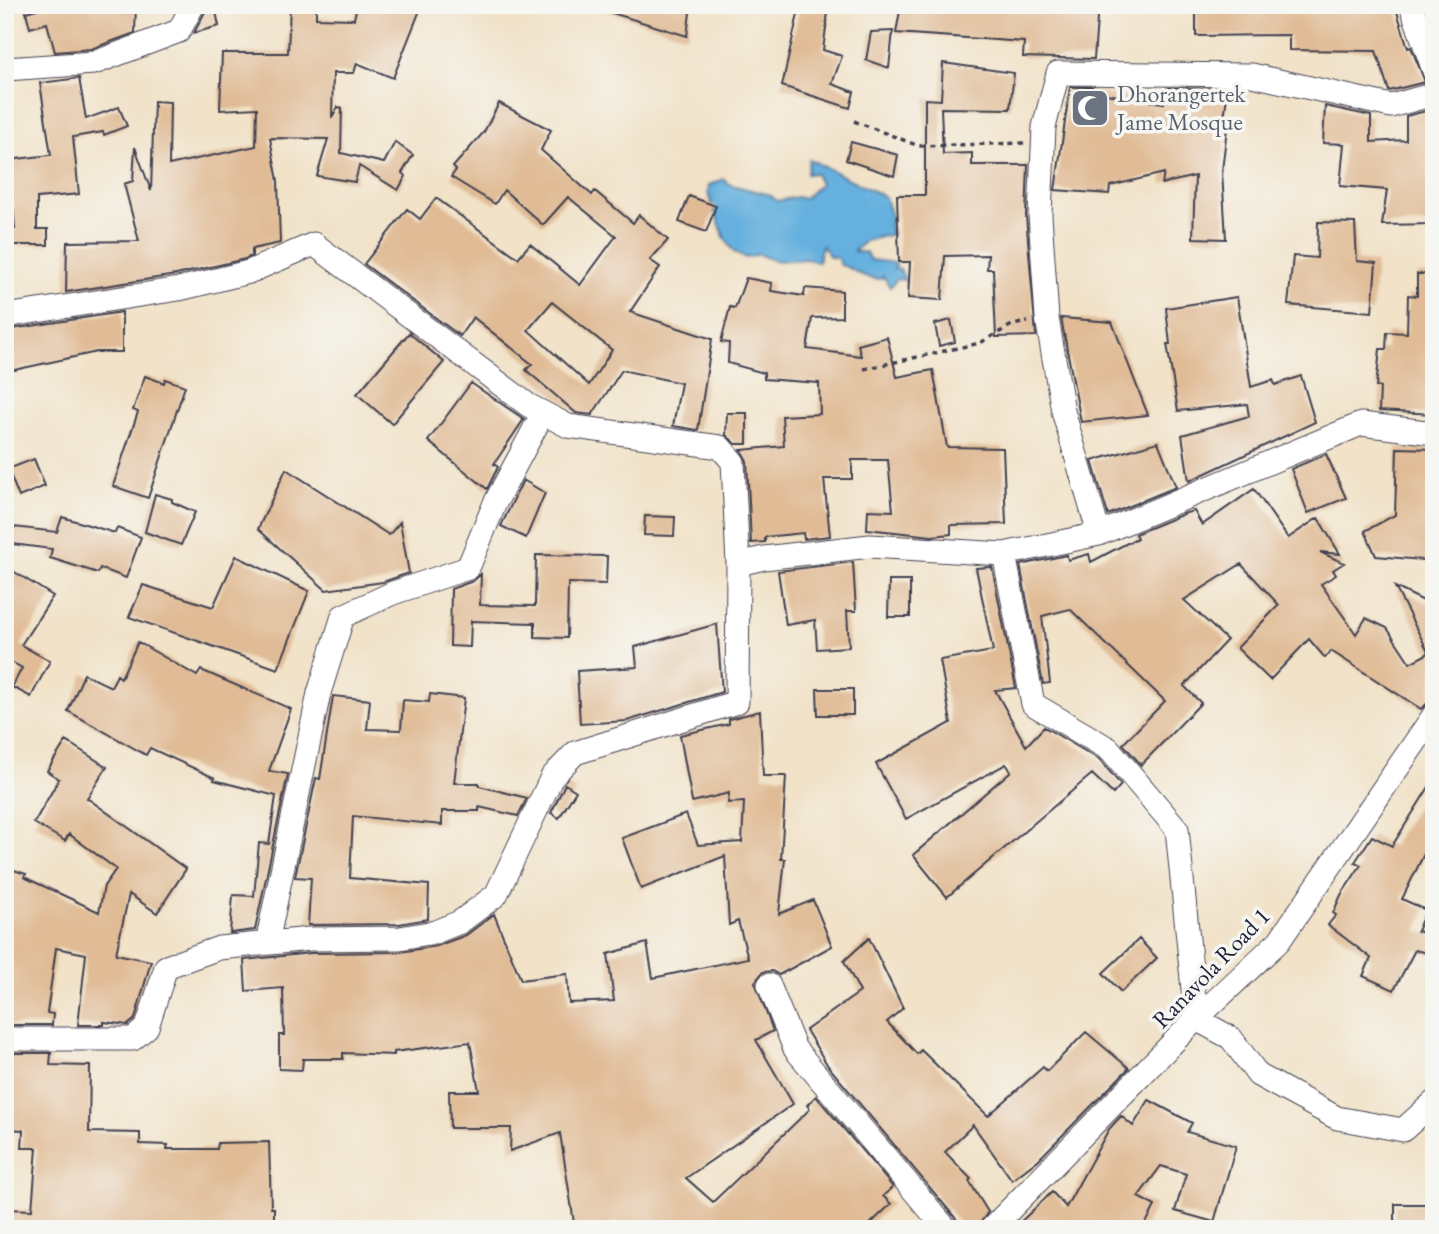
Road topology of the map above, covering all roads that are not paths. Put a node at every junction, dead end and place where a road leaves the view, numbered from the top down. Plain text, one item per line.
1 (193, 5) edge
2 (1411, 5) edge
3 (5, 69) edge
4 (1434, 71) edge
5 (1434, 94) edge
6 (5, 316) edge
7 (543, 412) junction
8 (1434, 433) edge
9 (1099, 534) junction
10 (1004, 554) junction
11 (738, 564) junction
12 (1434, 715) edge
13 (267, 943) junction
14 (769, 985) dead end
15 (1196, 1019) junction
16 (5, 1039) edge
17 (1434, 1102) edge
18 (946, 1229) edge
19 (991, 1229) edge

1 - 3 street
2 - 4 street
5 - 9 street
6 - 7 street
7 - 11 street
7 - 13 street
8 - 9 street
9 - 10 street
10 - 11 street
10 - 15 street
11 - 13 street
12 - 15 street, Ranavola Road 1
13 - 16 street
14 - 18 street
15 - 17 street
15 - 19 street, Ranavola Road 1

